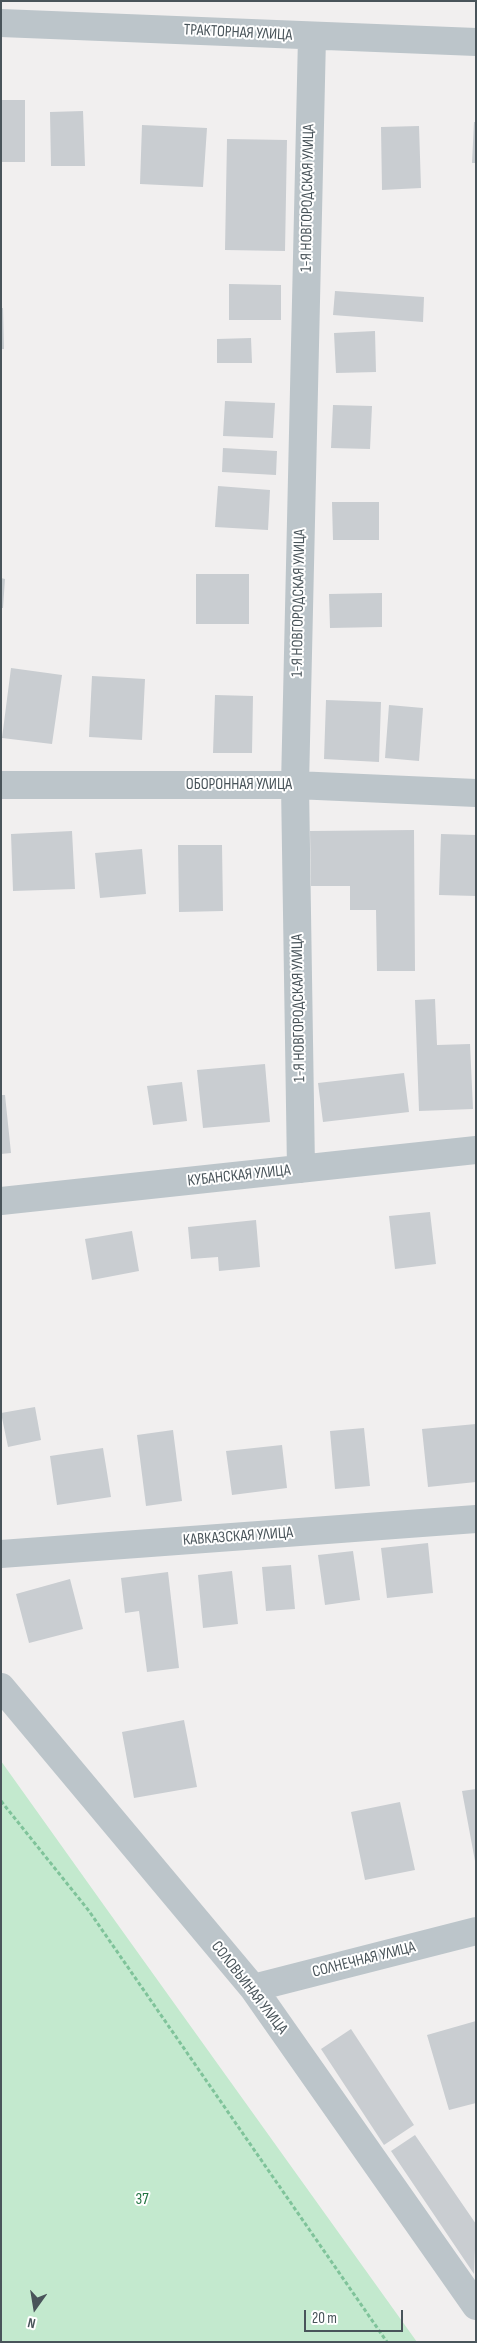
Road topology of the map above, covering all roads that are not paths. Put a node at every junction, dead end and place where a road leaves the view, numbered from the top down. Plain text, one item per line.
1 (1, 23) edge
2 (312, 37) junction
3 (476, 42) edge
4 (295, 785) junction
5 (1, 786) edge
6 (476, 793) edge
7 (476, 1150) edge
8 (301, 1169) junction
9 (1, 1200) edge
10 (476, 1519) edge
11 (1, 1554) edge
12 (1, 1687) edge
13 (476, 1931) edge
14 (253, 1988) junction
15 (476, 2306) edge

1 - 2 street, ТРАКТОРНАЯ УЛИЦА
2 - 3 street, ТРАКТОРНАЯ УЛИЦА
2 - 4 street, 1-Я НОВГОРОДСКАЯ УЛИЦА
4 - 5 street, ОБОРОННАЯ УЛИЦА
4 - 6 street, ОБОРОННАЯ УЛИЦА
4 - 8 street, 1-Я НОВГОРОДСКАЯ УЛИЦА
7 - 8 street, КУБАНСКАЯ УЛИЦА
8 - 9 street, КУБАНСКАЯ УЛИЦА
10 - 11 street, КАВКАЗСКАЯ УЛИЦА
12 - 14 street, СОЛОВЬИНАЯ УЛИЦА
13 - 14 street, СОЛНЕЧНАЯ УЛИЦА
14 - 15 street, СОЛОВЬИНАЯ УЛИЦА

